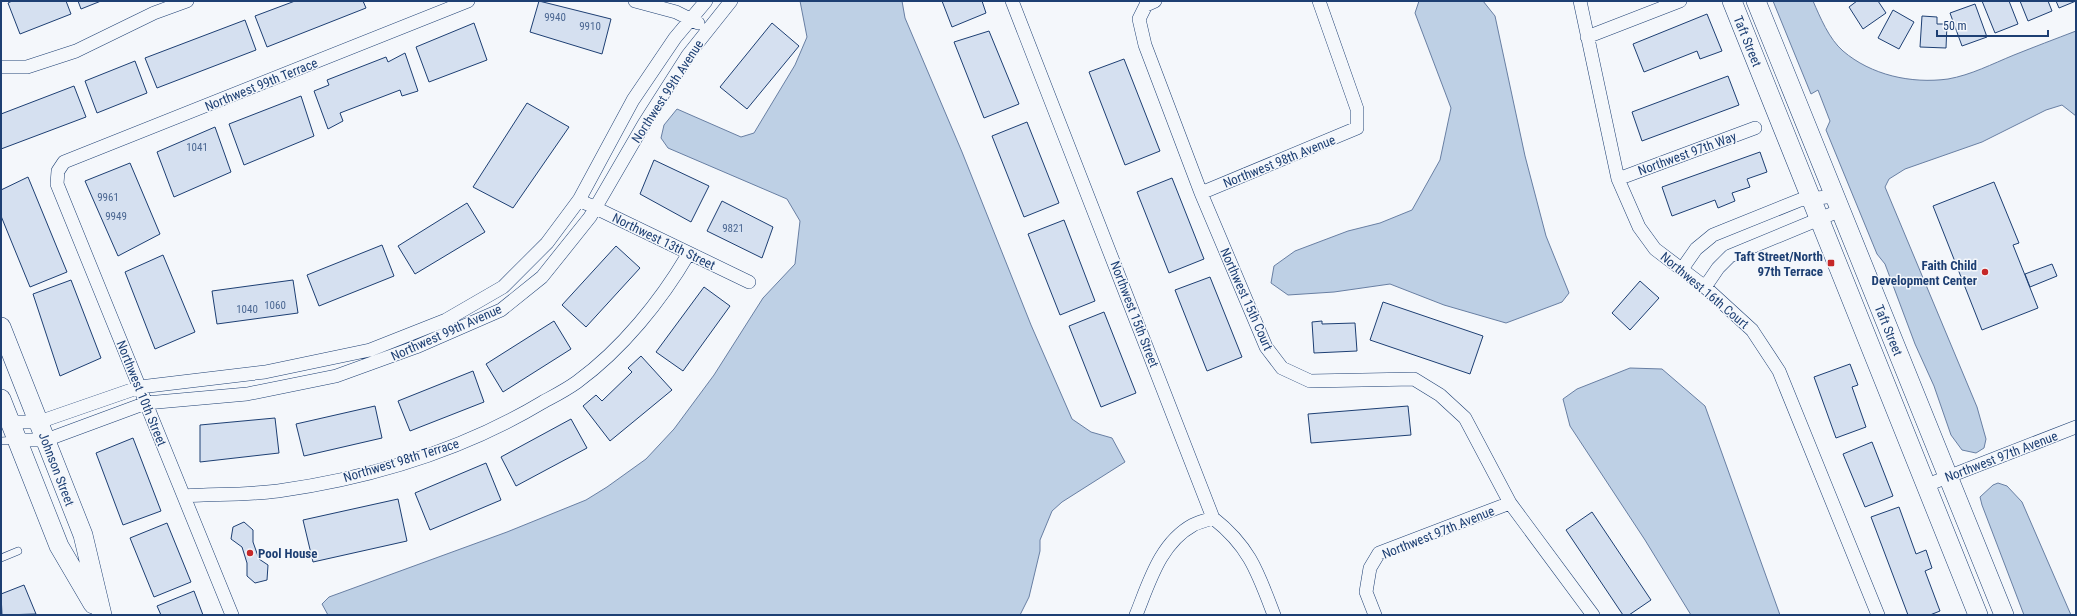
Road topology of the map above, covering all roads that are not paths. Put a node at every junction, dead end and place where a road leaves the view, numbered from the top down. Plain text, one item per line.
1 (188, 1) edge
2 (468, 1) edge
3 (635, 1) edge
4 (706, 1) edge
5 (731, 1) edge
6 (1012, 1) edge
7 (1155, 1) edge
8 (1319, 1) edge
9 (1580, 1) edge
10 (1680, 1) edge
11 (1732, 1) edge
12 (1756, 1) edge
13 (692, 19) junction
14 (708, 29) junction
15 (1587, 37) junction
16 (1, 57) edge
17 (1, 68) edge
18 (1755, 128) dead end
19 (58, 171) joint
20 (1618, 179) junction
21 (1201, 193) junction
22 (1812, 198) junction
23 (579, 200) junction
24 (1838, 203) junction
25 (596, 208) junction
26 (1820, 219) junction
27 (689, 253) junction
28 (1682, 269) junction
29 (749, 282) dead end
30 (1705, 287) junction
31 (1, 327) edge
32 (140, 387) junction
33 (1, 399) edge
34 (146, 403) junction
35 (39, 422) junction
36 (2076, 427) edge
37 (7, 432) edge
38 (46, 440) junction
39 (1948, 477) junction
40 (1926, 485) junction
41 (184, 496) junction
42 (1510, 503) junction
43 (1214, 518) junction
44 (18, 551) dead end
45 (1, 558) edge
46 (101, 615) edge
47 (232, 615) edge
48 (1136, 615) edge
49 (1274, 615) edge
50 (1375, 615) edge
51 (1593, 615) edge
52 (1878, 615) edge
53 (1978, 615) edge
54 (2004, 615) edge

1 - 17 street
2 - 19 street, Northwest 99th Terrace
3 - 13 street
4 - 13 street, Northwest 99th Avenue
5 - 14 street, Northwest 99th Avenue
6 - 43 street, Northwest 15th Street
7 - 21 street, Northwest 15th Court
8 - 21 street, Northwest 98th Avenue
9 - 15 street, Northwest 16th Court
10 - 15 street
11 - 22 street, Taft Street
12 - 24 street, Taft Street
13 - 14 street
13 - 23 street, Northwest 99th Avenue
14 - 25 street, Northwest 99th Avenue
15 - 20 street, Northwest 16th Court
16 - 17 street
18 - 20 street, Northwest 97th Way
19 - 32 street, Northwest 10th Street
20 - 28 street, Northwest 16th Court
21 - 42 street, Northwest 15th Court
22 - 24 street
22 - 26 street, Taft Street
22 - 28 street
23 - 25 street, Northwest 13th Street
23 - 32 street, Northwest 99th Avenue
24 - 26 street
24 - 39 street, Taft Street
25 - 27 street, Northwest 13th Street
25 - 34 street, Northwest 99th Avenue
26 - 30 street
26 - 40 street, Taft Street
27 - 29 street, Northwest 13th Street
27 - 41 street, Northwest 98th Terrace
28 - 30 street, Northwest 16th Court
30 - 52 street, Northwest 16th Court
31 - 35 street, Johnson Street
32 - 34 street, Northwest 10th Street
32 - 35 street, Northwest 99th Avenue
33 - 37 street, Johnson Street
34 - 38 street, Northwest 99th Avenue
34 - 41 street, Northwest 10th Street
35 - 37 street, Northwest 99th Avenue
35 - 38 street, Johnson Street
36 - 39 street, Northwest 97th Avenue
37 - 38 street, Northwest 99th Avenue
37 - 46 street, Johnson Street
38 - 46 street, Johnson Street
39 - 40 street, Northwest 97th Avenue
39 - 54 street, Taft Street
40 - 53 street, Taft Street
41 - 47 street, Northwest 10th Street
42 - 50 street, Northwest 97th Avenue
42 - 51 street, Northwest 15th Court
43 - 48 street
43 - 49 street, Northwest 15th Street
44 - 45 lane

